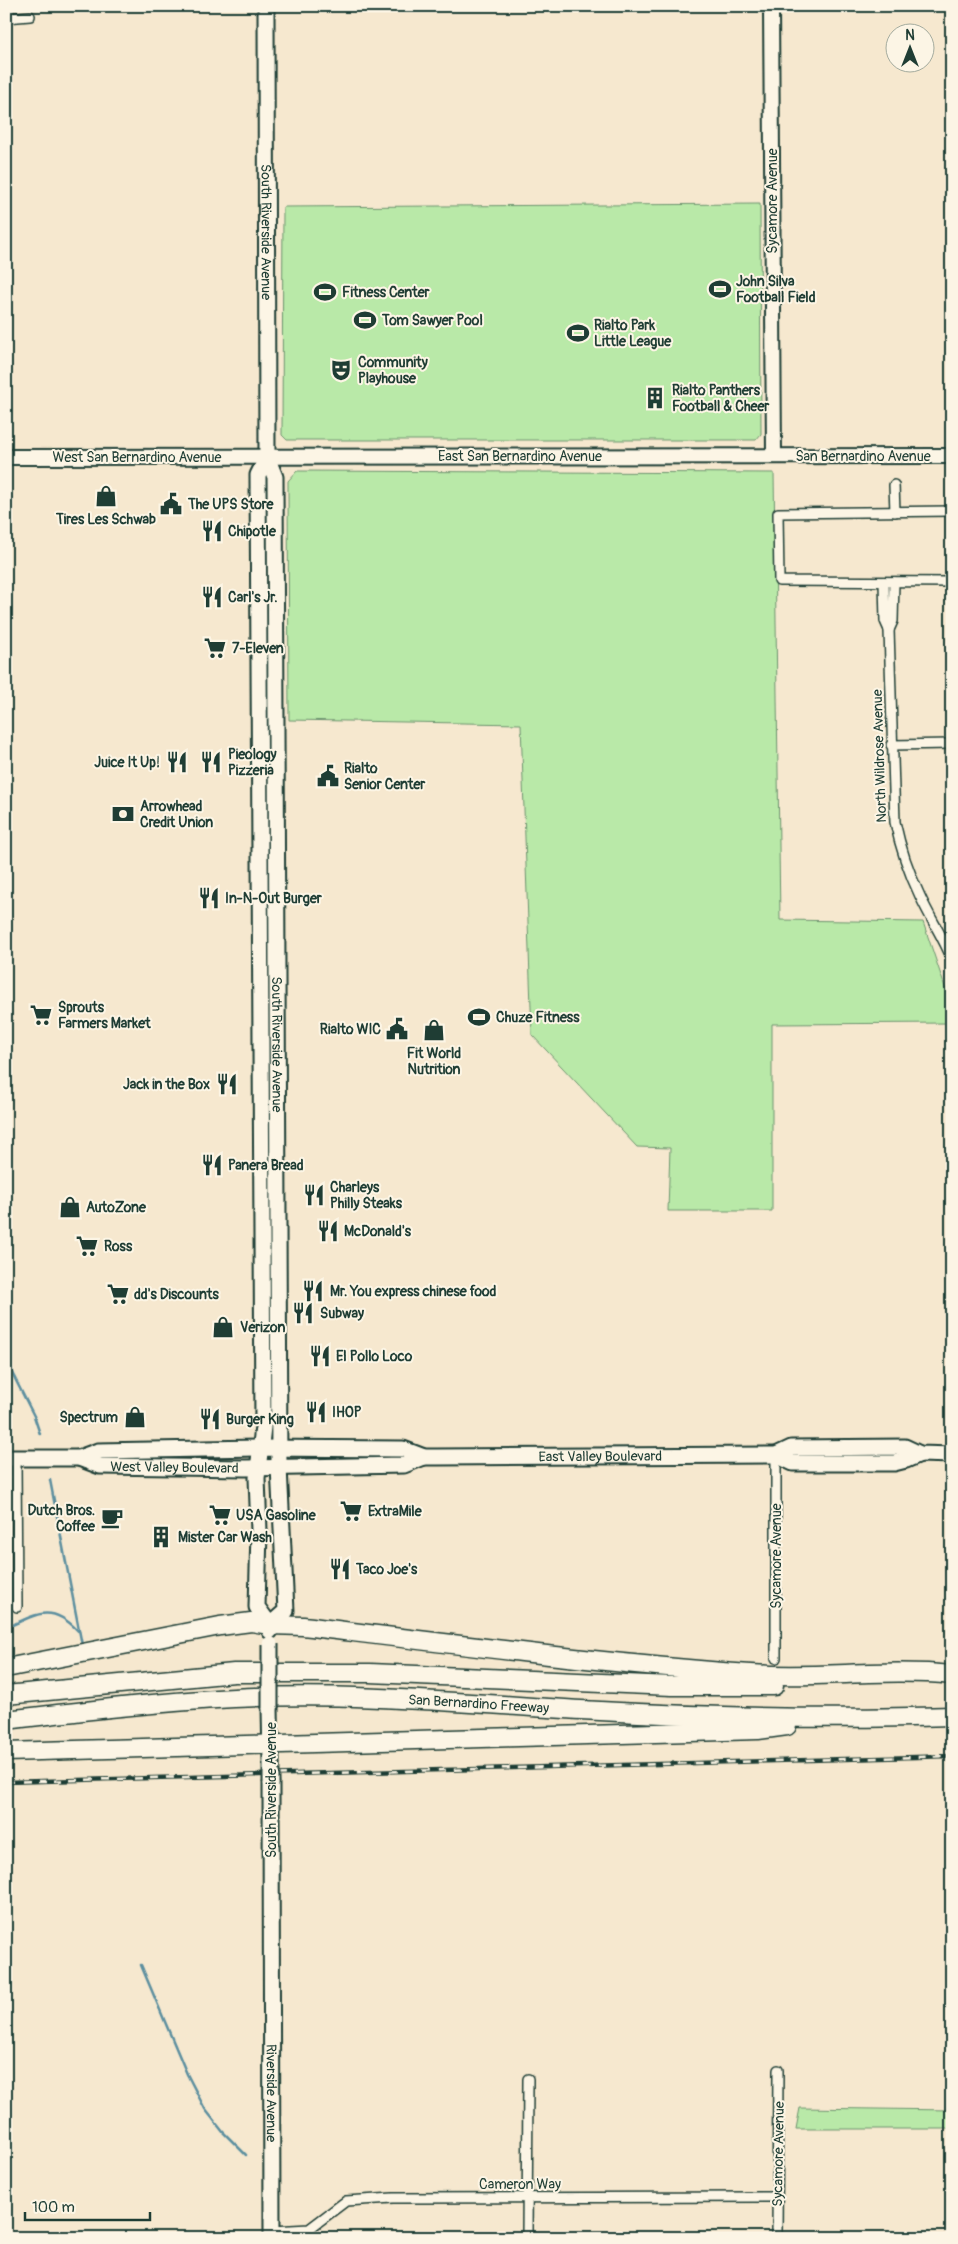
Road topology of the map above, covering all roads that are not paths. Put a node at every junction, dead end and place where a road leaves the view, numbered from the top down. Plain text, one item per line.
1 (266, 6) edge
2 (771, 6) edge
3 (30, 16) dead end
4 (6, 18) edge
5 (774, 456) junction
6 (952, 456) edge
7 (6, 457) edge
8 (267, 457) junction
9 (894, 485) dead end
10 (952, 511) edge
11 (894, 512) junction
12 (884, 582) junction
13 (894, 582) junction
14 (952, 582) edge
15 (889, 630) junction
16 (952, 744) edge
17 (891, 745) junction
18 (259, 948) junction
19 (952, 959) edge
20 (278, 1003) junction
21 (270, 1448) junction
22 (776, 1454) junction
23 (952, 1455) edge
24 (424, 1457) junction
25 (11, 1458) edge
26 (79, 1458) junction
27 (270, 1468) junction
28 (17, 1607) dead end
29 (270, 1625) junction
30 (776, 1658) dead end
31 (6, 1668) edge
32 (952, 1675) edge
33 (952, 1683) edge
34 (6, 1696) edge
35 (952, 1716) edge
36 (842, 1719) junction
37 (6, 1720) edge
38 (271, 1736) junction
39 (6, 1752) edge
40 (271, 1954) joint
41 (778, 2070) dead end
42 (528, 2078) dead end
43 (777, 2197) junction
44 (527, 2198) junction
45 (272, 2234) edge
46 (527, 2238) edge
47 (777, 2238) edge

1 - 8 main road, South Riverside Avenue
2 - 5 main road, Sycamore Avenue
3 - 4 street
5 - 6 main road, San Bernardino Avenue
5 - 8 main road, East San Bernardino Avenue
7 - 8 main road, West San Bernardino Avenue
8 - 18 main road, South Riverside Avenue
8 - 20 main road, South Riverside Avenue
9 - 11 street
10 - 11 street
11 - 12 street
12 - 13 street
12 - 15 street, North Wildrose Avenue
13 - 14 street
13 - 15 street, North Wildrose Avenue
15 - 17 street, North Wildrose Avenue
16 - 17 street
17 - 19 street, North Wildrose Avenue
18 - 20 main road
18 - 21 main road, South Riverside Avenue
20 - 21 main road, South Riverside Avenue
21 - 24 main road, East Valley Boulevard
21 - 26 main road, West Valley Boulevard
21 - 27 main road, South Riverside Avenue
21 - 27 main road, South Riverside Avenue
22 - 23 main road
22 - 24 main road, East Valley Boulevard
22 - 30 street, Sycamore Avenue
24 - 27 main road, East Valley Boulevard
25 - 26 main road, West Valley Boulevard
25 - 28 street
26 - 27 main road, West Valley Boulevard
27 - 29 main road, South Riverside Avenue
27 - 29 main road, South Riverside Avenue
29 - 31 highway
29 - 32 highway
29 - 38 main road, South Riverside Avenue, bridge
33 - 34 highway, San Bernardino Freeway
35 - 36 highway, San Bernardino Freeway
36 - 37 highway, San Bernardino Freeway
36 - 38 highway
38 - 39 highway
38 - 40 main road, South Riverside Avenue, bridge
40 - 45 main road, Riverside Avenue
41 - 43 street, Sycamore Avenue
42 - 44 street
43 - 44 street, Cameron Way
43 - 47 street, Sycamore Avenue
44 - 45 street, Cameron Way
44 - 46 street

